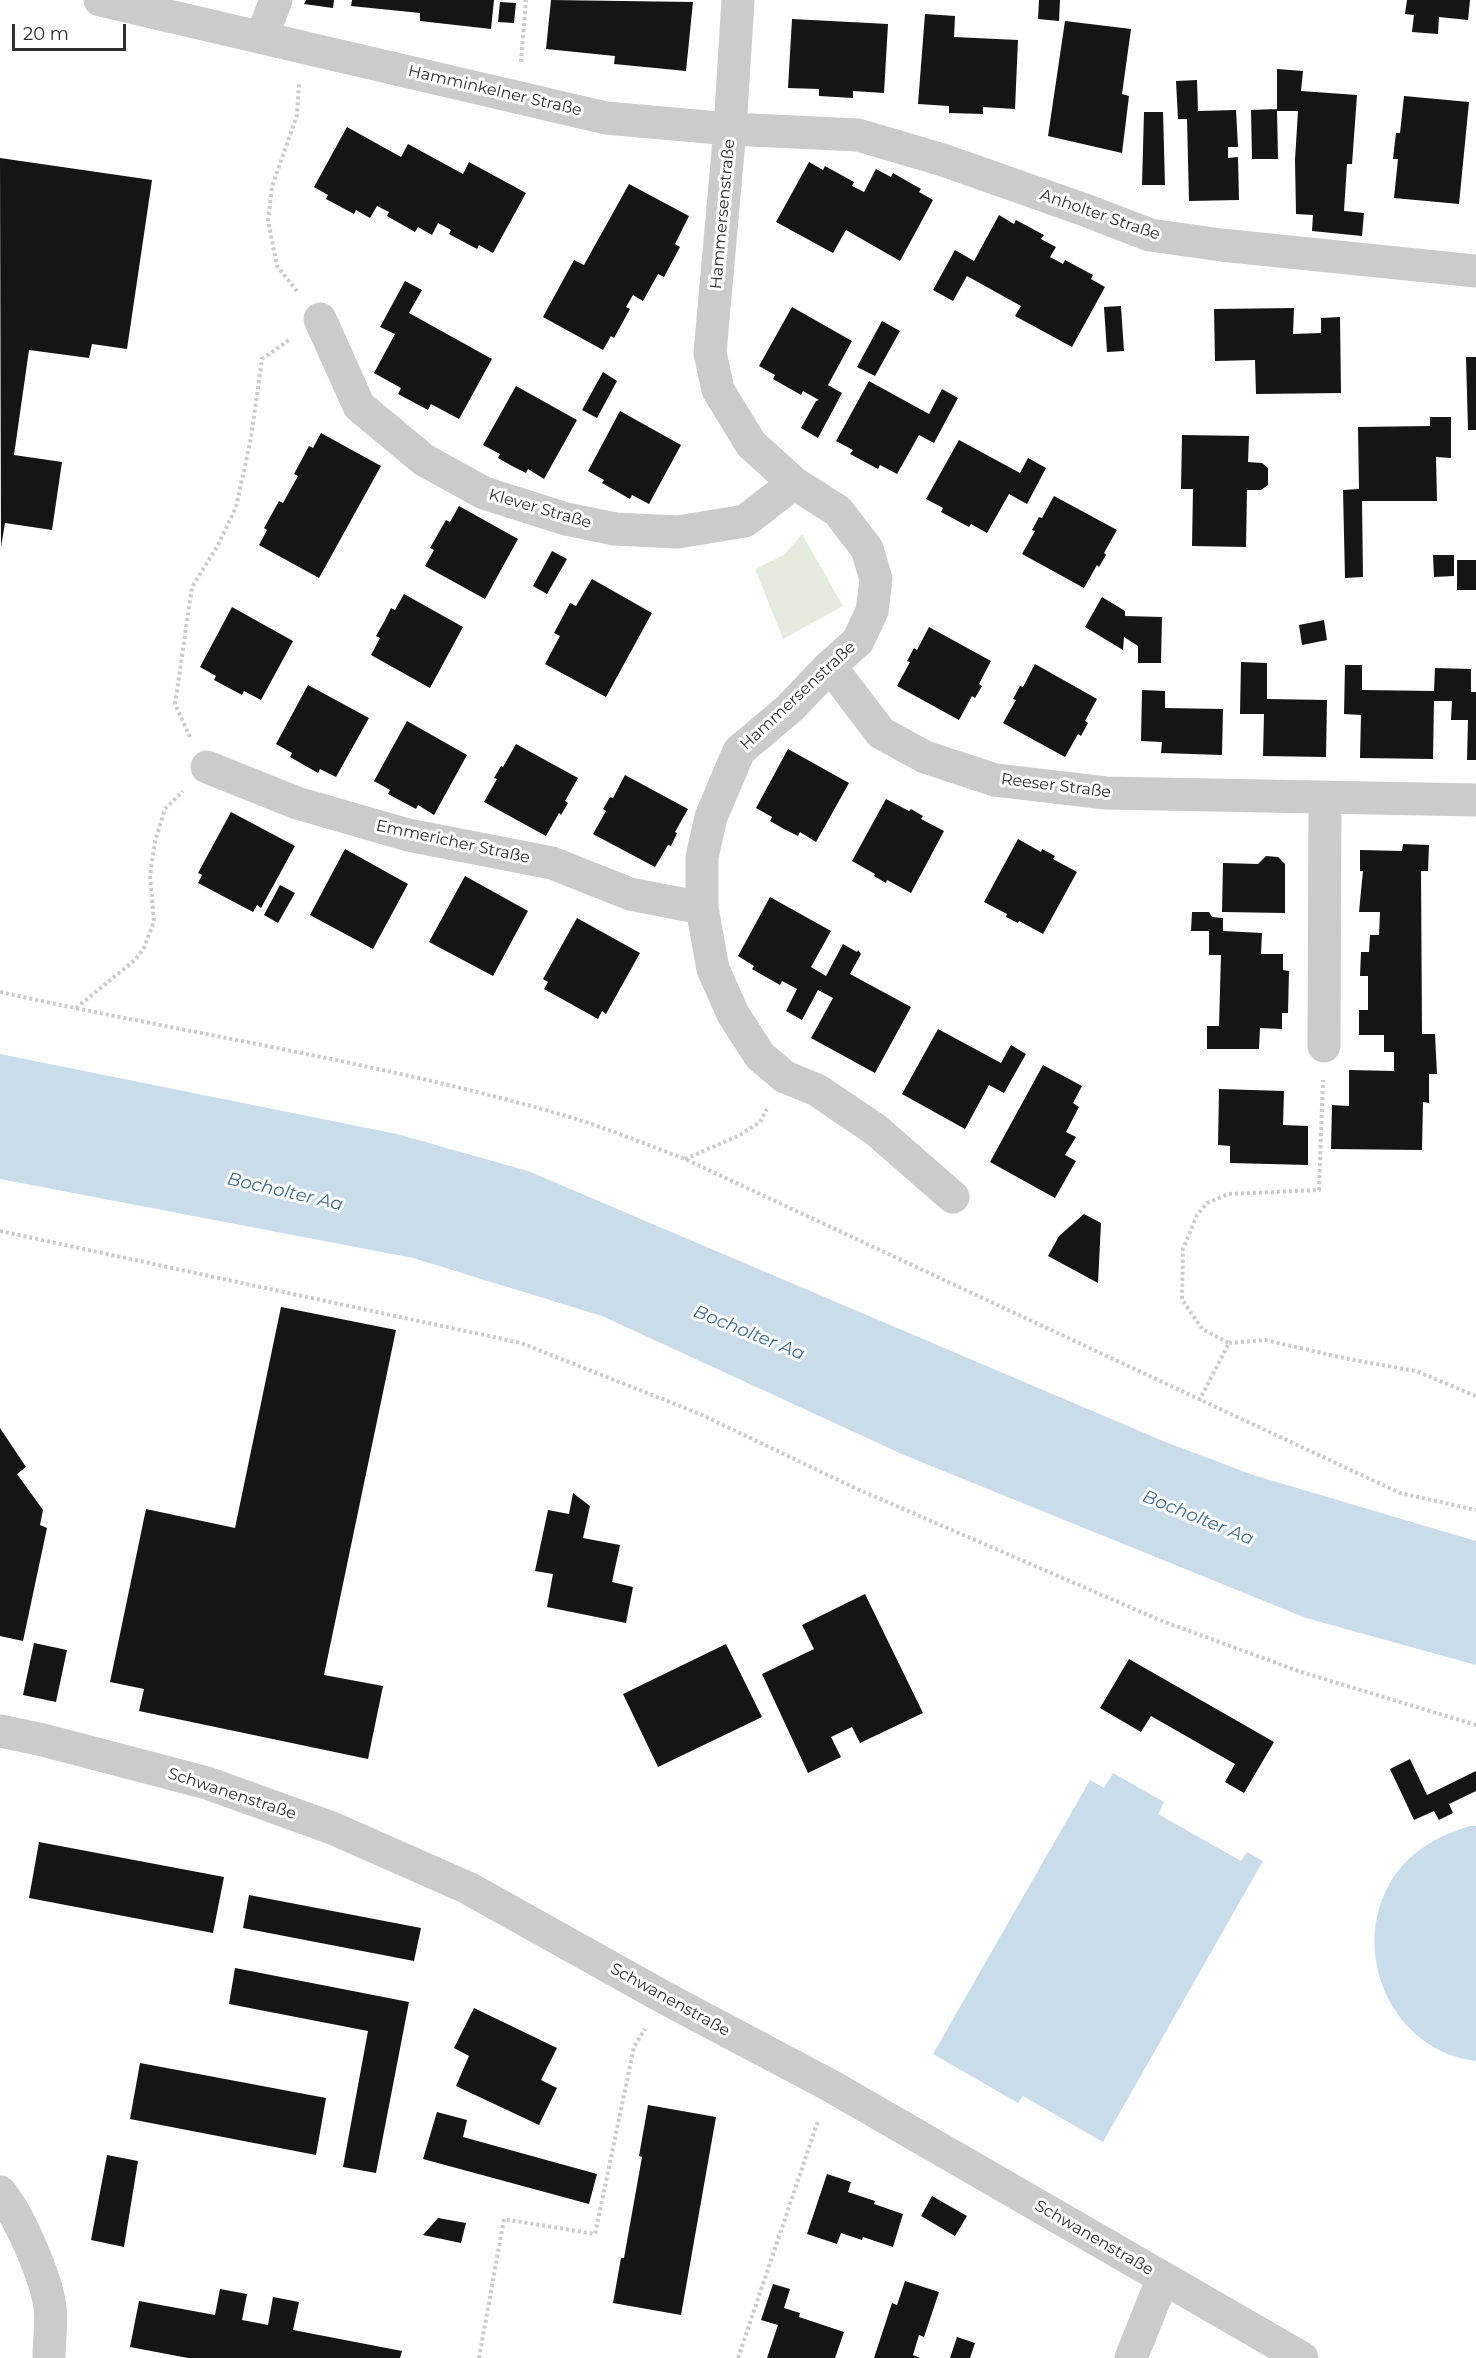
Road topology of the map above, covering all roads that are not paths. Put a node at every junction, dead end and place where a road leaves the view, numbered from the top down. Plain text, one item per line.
1 (100, 0) edge
2 (276, 0) edge
3 (738, 0) edge
4 (262, 36) junction
5 (730, 129) junction
6 (1476, 271) edge
7 (320, 319) road end
8 (794, 483) junction
9 (830, 666) junction
10 (207, 767) road end
11 (1325, 798) junction
12 (1476, 800) edge
13 (702, 908) junction
14 (1324, 1046) road end
15 (953, 1197) dead end
16 (0, 1731) edge
17 (0, 2192) edge
18 (1163, 2278) junction
19 (49, 2358) edge
20 (1131, 2358) edge
21 (1302, 2358) edge

1 - 4 street, Hamminkelner Straße
2 - 4 street
3 - 5 street, Hammersenstraße
4 - 5 street, Hamminkelner Straße
5 - 6 street, Anholter Straße
5 - 8 street, Hammersenstraße
7 - 8 street, Klever Straße
8 - 9 street, Hammersenstraße
9 - 11 street, Reeser Straße
9 - 13 street, Hammersenstraße
10 - 13 street, Emmericher Straße
11 - 12 street, Reeser Straße
11 - 14 street
13 - 15 street, Hammersenstraße
16 - 18 street, Schwanenstraße
17 - 19 street
18 - 20 street
18 - 21 street, Schwanenstraße

